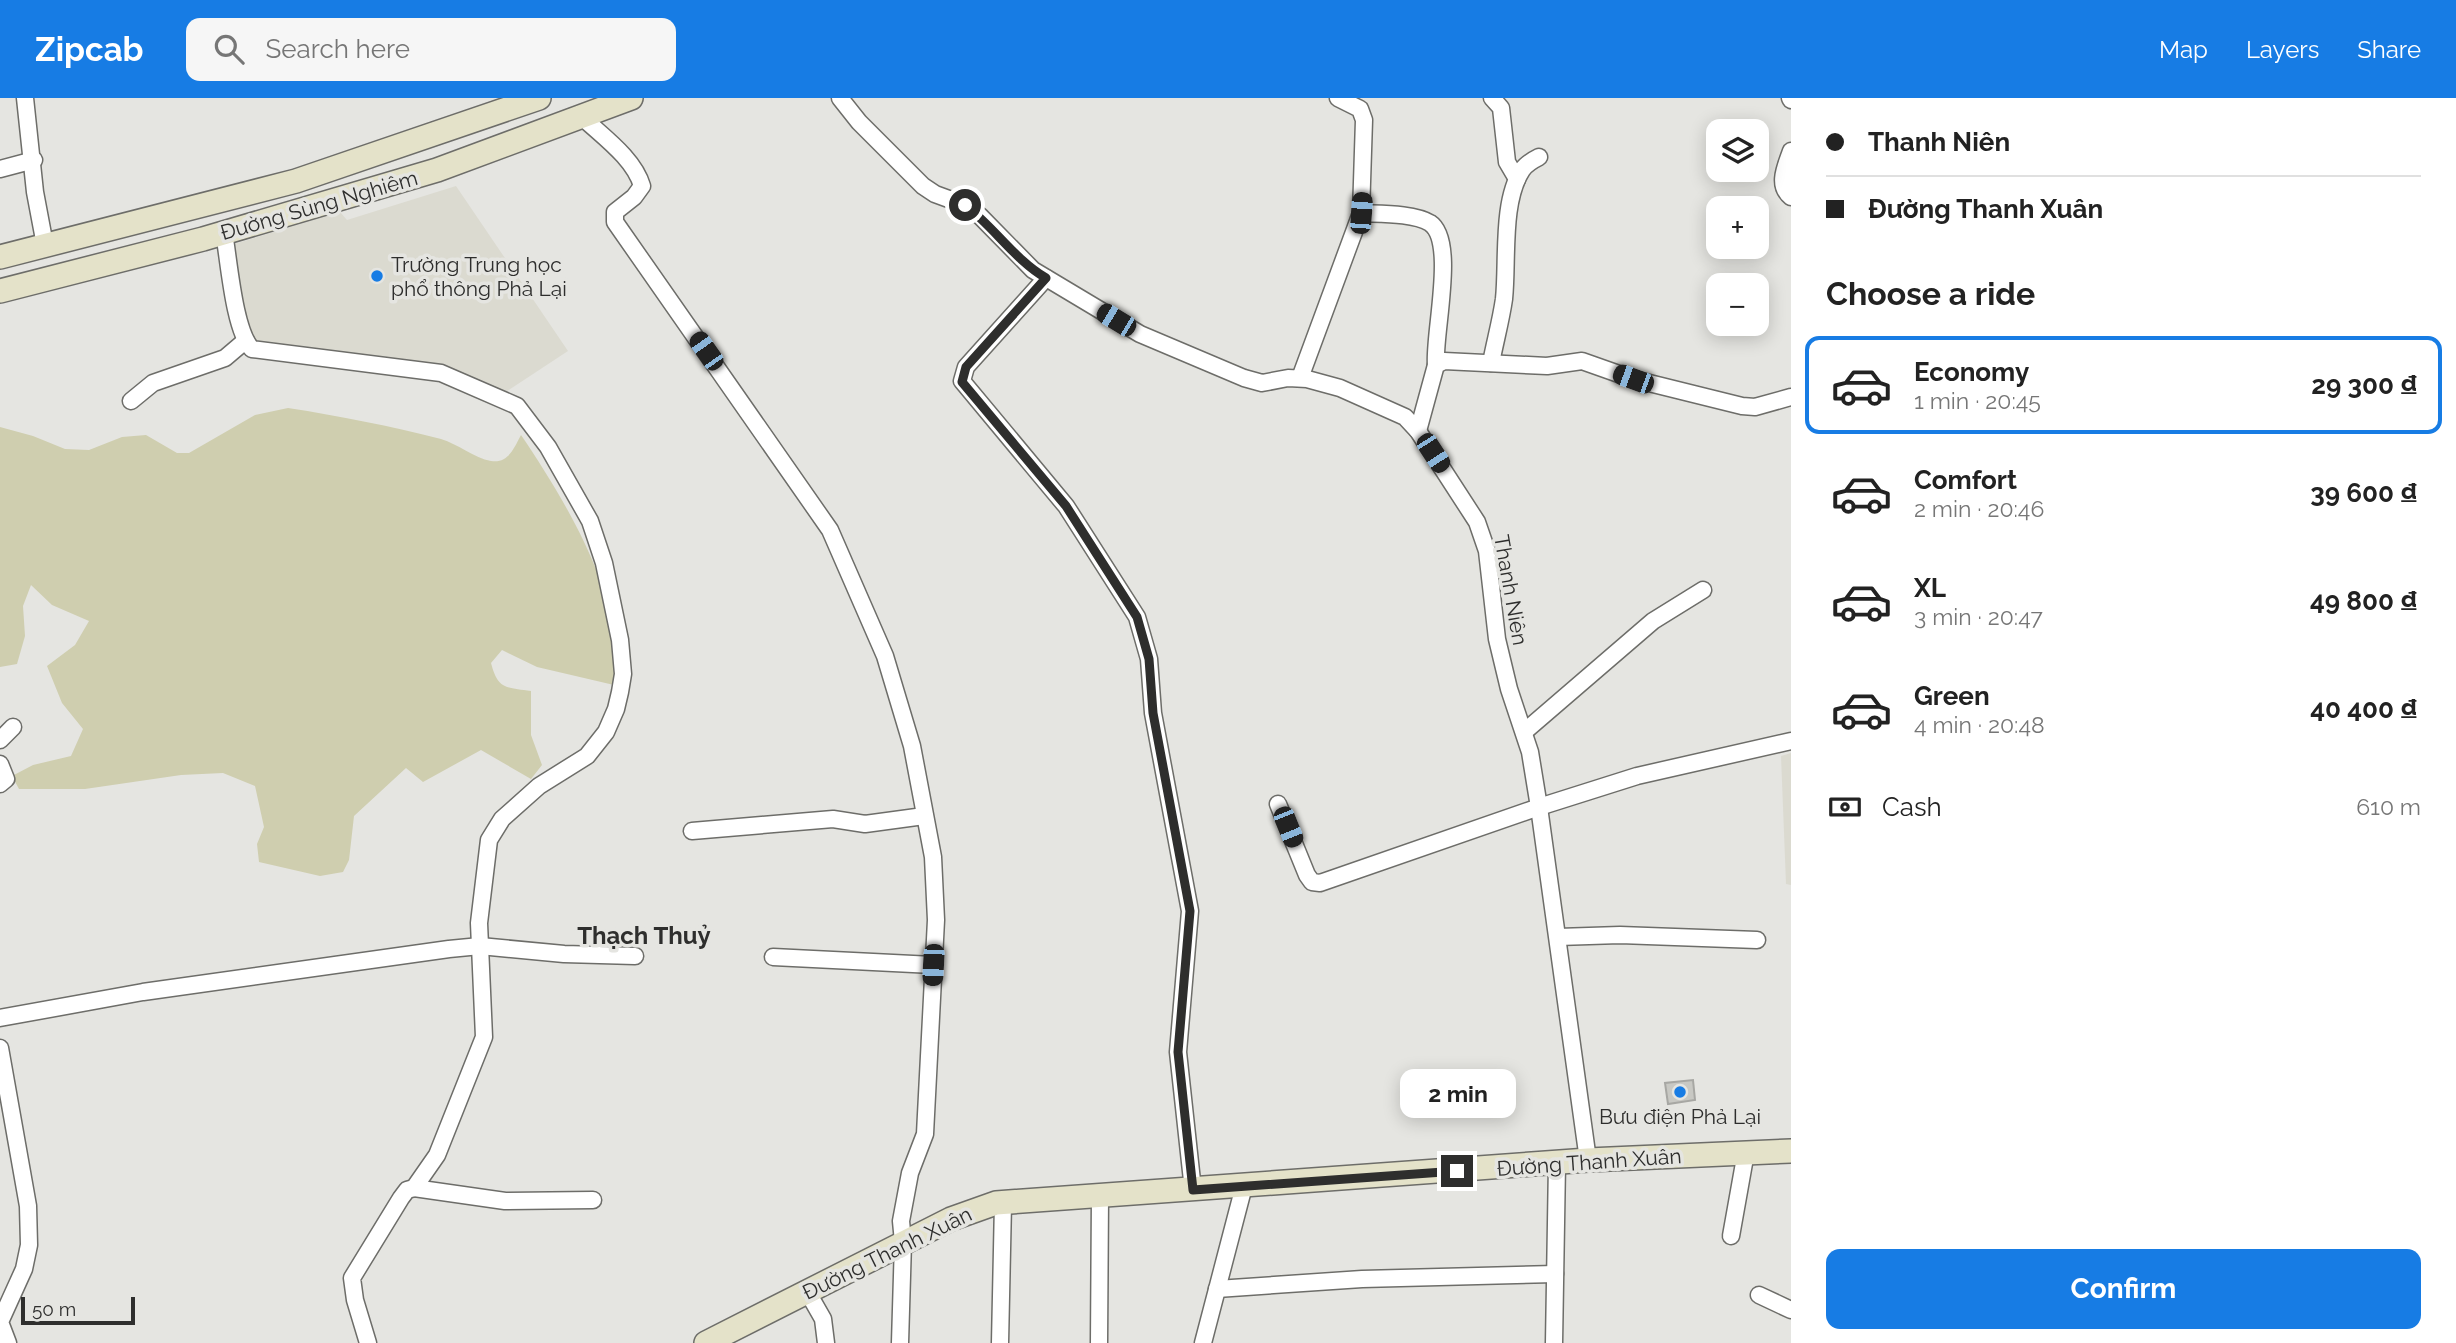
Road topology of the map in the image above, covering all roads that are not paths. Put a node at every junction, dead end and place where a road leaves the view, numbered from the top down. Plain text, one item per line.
1 (25, 98) edge
2 (539, 98) edge
3 (631, 98) edge
4 (840, 98) edge
5 (1338, 98) edge
6 (1492, 98) edge
7 (581, 116) junction
8 (1791, 150) edge
9 (1539, 156) dead end
10 (34, 160) junction
11 (0, 169) edge
12 (1517, 179) junction
13 (1791, 197) edge
14 (1361, 213) junction
15 (224, 233) junction
16 (46, 245) junction
17 (0, 257) edge
18 (1046, 278) junction
19 (0, 291) edge
20 (244, 341) junction
21 (1491, 363) junction
22 (1436, 365) junction
23 (1300, 378) junction
24 (1791, 397) edge
25 (131, 401) dead end
26 (1419, 431) junction
27 (1703, 590) dead end
28 (13, 727) dead end
29 (1524, 732) junction
30 (0, 740) edge
31 (1791, 741) edge
32 (0, 764) edge
33 (0, 784) edge
34 (1278, 804) dead end
35 (1539, 807) junction
36 (924, 816) junction
37 (692, 831) dead end
38 (1558, 937) junction
39 (1757, 940) dead end
40 (480, 946) junction
41 (635, 956) dead end
42 (773, 957) dead end
43 (933, 965) junction
44 (0, 1018) edge
45 (0, 1048) edge
46 (1791, 1151) edge
47 (1746, 1152) junction
48 (1588, 1160) junction
49 (1557, 1163) junction
50 (1244, 1186) junction
51 (414, 1188) junction
52 (1193, 1190) junction
53 (1100, 1196) junction
54 (593, 1200) dead end
55 (1003, 1203) junction
56 (1731, 1236) dead end
57 (903, 1242) junction
58 (1555, 1274) junction
59 (1217, 1289) junction
60 (807, 1291) junction
61 (1759, 1295) dead end
62 (1791, 1310) edge
63 (8, 1343) edge
64 (368, 1343) edge
65 (706, 1343) edge
66 (827, 1343) edge
67 (900, 1343) edge
68 (1000, 1343) edge
69 (1099, 1343) edge
70 (1203, 1343) edge
71 (1554, 1343) edge

1 - 10 street
2 - 16 street, Đường Sùng Nghiêm
3 - 7 street, Đường Sùng Nghiêm
4 - 18 street, Thanh Niên
5 - 14 street
6 - 12 street
7 - 15 street, Đường Sùng Nghiêm
7 - 36 street
8 - 13 street
9 - 12 street
10 - 11 street
10 - 16 street
12 - 21 street
14 - 22 street
14 - 23 street
15 - 19 street, Đường Sùng Nghiêm
15 - 20 street
16 - 17 street, Đường Sùng Nghiêm
18 - 23 street, Thanh Niên
18 - 52 street
20 - 25 street
20 - 40 street
21 - 22 street
21 - 24 street
22 - 26 street
23 - 26 street, Thanh Niên
26 - 29 street, Thanh Niên
27 - 29 street
28 - 30 street
29 - 35 street, Thanh Niên
31 - 35 street
32 - 33 street
34 - 35 street
35 - 38 street, Thanh Niên
36 - 37 street
36 - 43 street
38 - 39 street
38 - 48 street, Thanh Niên
40 - 41 street
40 - 44 street
40 - 51 street
42 - 43 street
43 - 57 street
45 - 63 street
46 - 47 street, Đường Thanh Xuân
47 - 48 street, Đường Thanh Xuân
47 - 56 street
48 - 49 street, Đường Thanh Xuân
49 - 50 street, Đường Thanh Xuân
49 - 58 street
50 - 52 street, Đường Thanh Xuân
50 - 59 street
51 - 54 street
51 - 64 street
52 - 53 street, Đường Thanh Xuân
53 - 55 street, Đường Thanh Xuân
53 - 69 street
55 - 57 street, Đường Thanh Xuân
55 - 68 street
57 - 60 street, Đường Thanh Xuân
57 - 67 street
58 - 59 street
58 - 71 street
59 - 70 street
60 - 65 street, Đường Thanh Xuân
60 - 66 street
61 - 62 street

